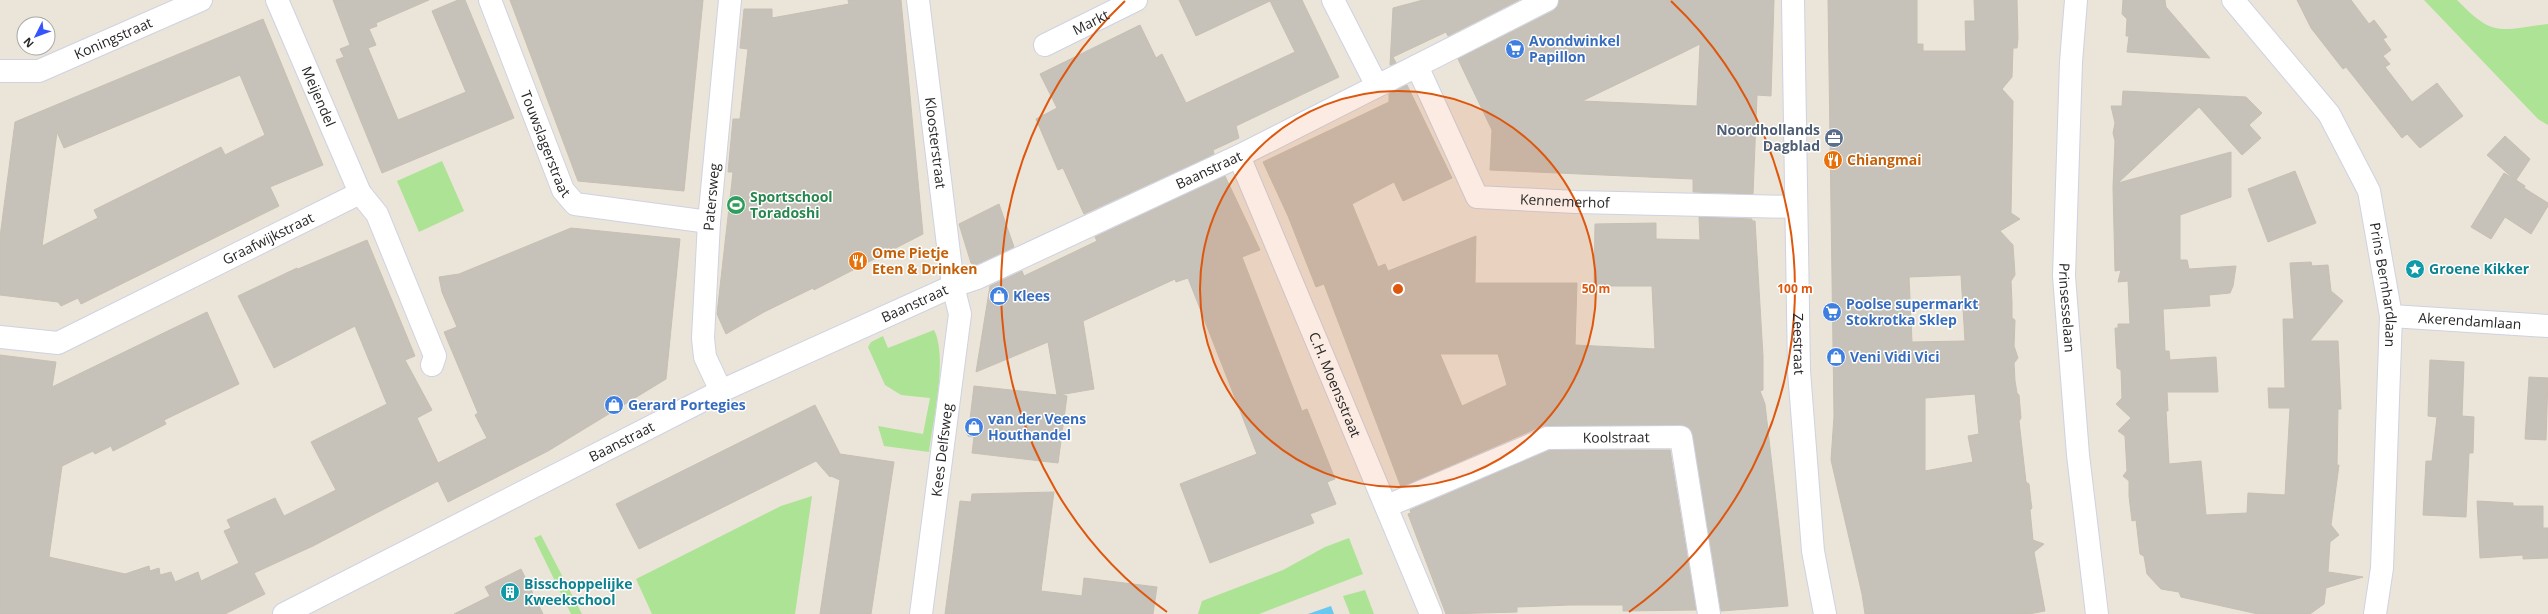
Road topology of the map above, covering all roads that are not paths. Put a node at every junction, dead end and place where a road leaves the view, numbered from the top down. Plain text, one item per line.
1 (201, 0) edge
2 (277, 0) edge
3 (490, 0) edge
4 (730, 0) edge
5 (918, 0) edge
6 (1136, 0) edge
7 (1333, 0) edge
8 (1547, 0) edge
9 (1793, 0) edge
10 (2076, 0) edge
11 (2233, 0) edge
12 (1045, 45) dead end
13 (1417, 66) junction
14 (0, 71) edge
15 (1377, 86) junction
16 (1239, 156) junction
17 (360, 193) junction
18 (1796, 207) junction
19 (709, 222) junction
20 (953, 286) junction
21 (2391, 316) junction
22 (2548, 326) edge
23 (0, 338) edge
24 (432, 365) dead end
25 (721, 391) junction
26 (1387, 506) junction
27 (284, 614) edge
28 (921, 614) edge
29 (1432, 614) edge
30 (1709, 614) edge
31 (1825, 614) edge
32 (2097, 614) edge
33 (2375, 614) edge

1 - 14 street, Koningstraat
2 - 17 street, Meijendel
3 - 19 street, Touwslagerstraat
4 - 19 street, Patersweg
5 - 20 street, Kloosterstraat
6 - 12 street, Markt
7 - 15 street
8 - 13 street, Baanstraat
9 - 18 street, Zeestraat
10 - 32 street, Prinsesselaan
11 - 21 street, Prins Bernhardlaan
13 - 15 street, Baanstraat
13 - 18 street, Kennemerhof
15 - 16 street, Baanstraat
16 - 20 street, Baanstraat
16 - 26 street, C.H. Moensstraat
17 - 23 street, Graafwijkstraat
17 - 24 street
18 - 31 street, Zeestraat
19 - 25 street, Patersweg
20 - 25 street, Baanstraat
20 - 28 street, Kees Delfsweg
21 - 22 street, Akerendamlaan
21 - 33 street, Prins Bernhardlaan
25 - 27 street, Baanstraat
26 - 29 street, C.H. Moensstraat
26 - 30 street, Koolstraat

